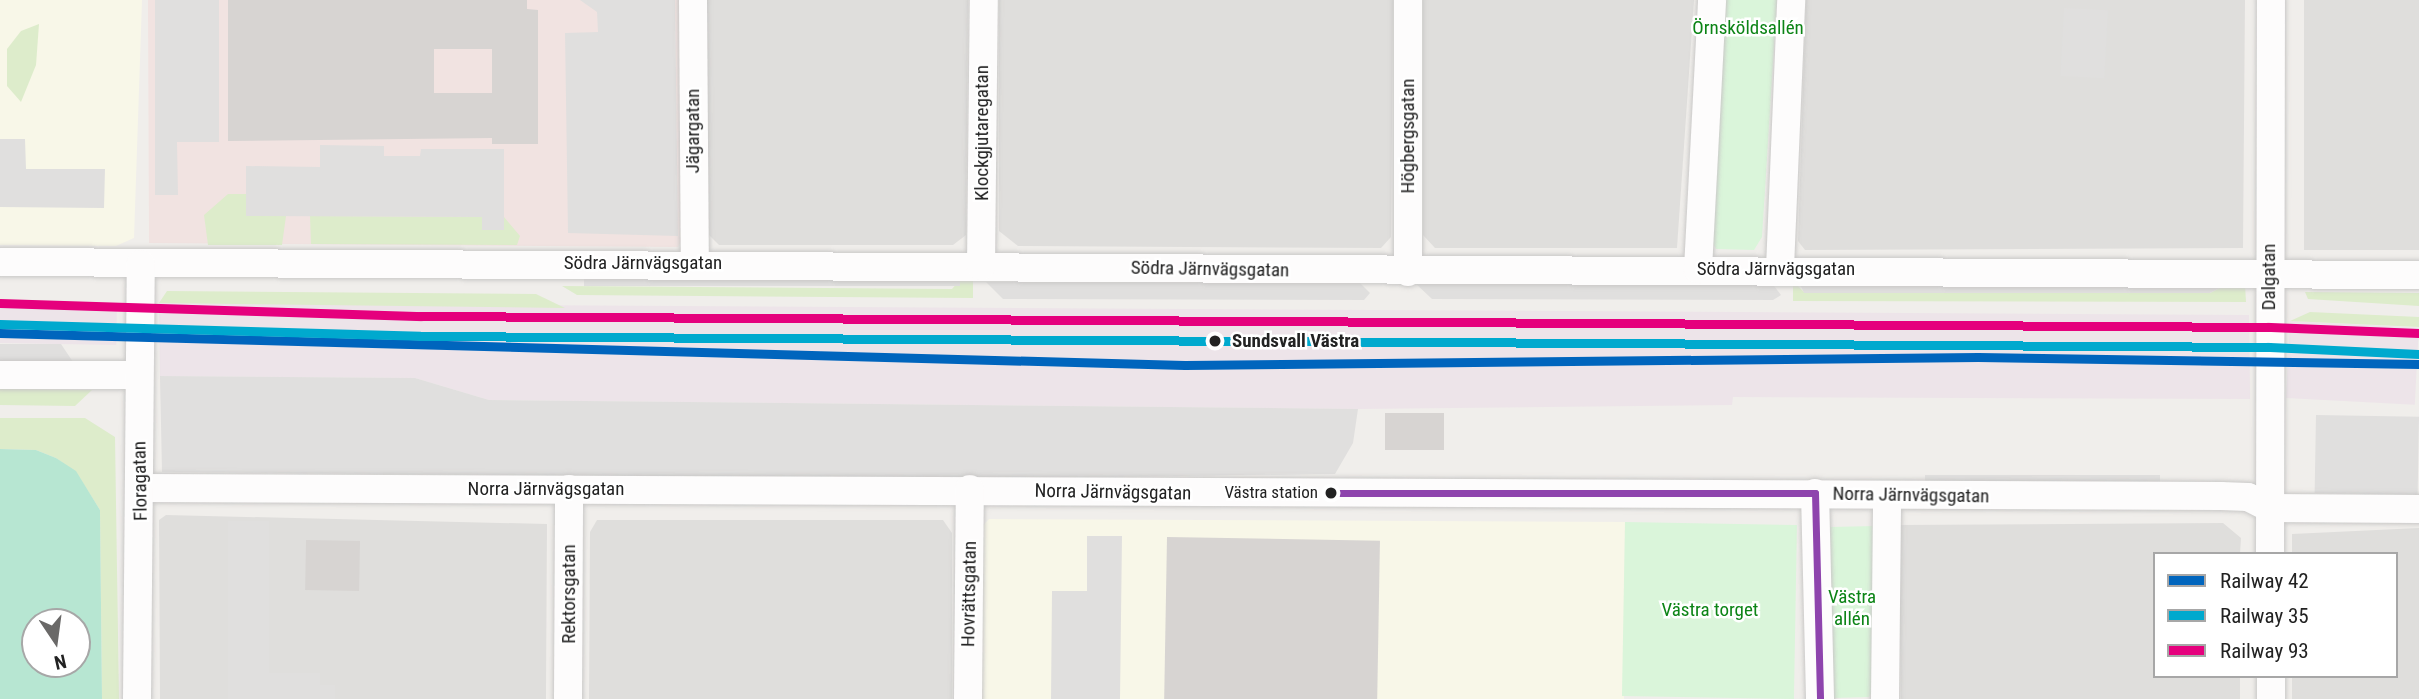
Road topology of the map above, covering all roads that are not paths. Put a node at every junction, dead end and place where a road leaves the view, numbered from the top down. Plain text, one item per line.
1 (693, 0) edge
2 (984, 0) edge
3 (1408, 0) edge
4 (1712, 0) edge
5 (1791, 0) edge
6 (2272, 0) edge
7 (0, 262) edge
8 (695, 263) junction
9 (141, 264) junction
10 (981, 266) junction
11 (1780, 268) junction
12 (1698, 269) junction
13 (1408, 272) junction
14 (2269, 274) junction
15 (2419, 275) edge
16 (0, 374) edge
17 (139, 375) junction
18 (141, 488) junction
19 (569, 489) junction
20 (970, 489) junction
21 (1815, 494) junction
22 (1887, 496) junction
23 (2270, 508) junction
24 (2419, 509) edge
25 (2270, 552) edge
26 (2271, 678) edge
27 (137, 699) edge
28 (568, 699) edge
29 (968, 699) edge
30 (1820, 699) edge
31 (1885, 699) edge
32 (2271, 699) edge

1 - 8 street, Jägargatan
2 - 10 street, Klockgjutaregatan
3 - 13 street, Högbergsgatan
4 - 12 street
5 - 11 street
6 - 14 street, Dalgatan
7 - 9 street, Södra Järnvägsgatan
8 - 9 street, Södra Järnvägsgatan
8 - 10 street, Södra Järnvägsgatan
9 - 17 street, Floragatan
10 - 13 street, Södra Järnvägsgatan
11 - 12 street, Södra Järnvägsgatan
11 - 14 street, Södra Järnvägsgatan
12 - 13 street, Södra Järnvägsgatan
14 - 15 street, Södra Järnvägsgatan
14 - 23 street, Dalgatan
16 - 17 street
17 - 18 street, Floragatan
18 - 19 street, Norra Järnvägsgatan
18 - 27 street, Floragatan
19 - 20 street, Norra Järnvägsgatan
19 - 28 street, Rektorsgatan
20 - 21 street, Norra Järnvägsgatan
20 - 29 street, Hovrättsgatan
21 - 22 street, Norra Järnvägsgatan
21 - 30 street
22 - 23 street, Norra Järnvägsgatan
22 - 31 street
23 - 24 street, Norra Järnvägsgatan
23 - 25 street, Dalgatan
26 - 32 street

